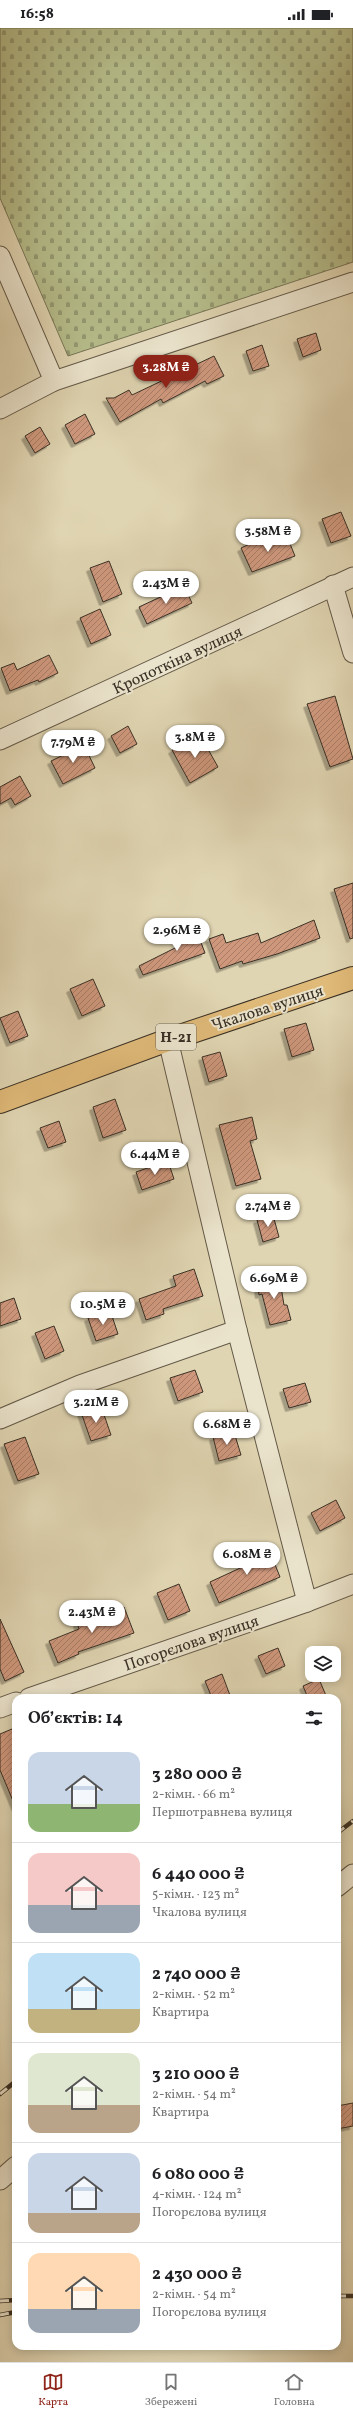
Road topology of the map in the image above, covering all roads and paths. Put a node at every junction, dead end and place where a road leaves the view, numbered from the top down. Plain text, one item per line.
1 (0, 256) edge
2 (353, 282) edge
3 (54, 381) junction
4 (0, 409) edge
5 (353, 577) edge
6 (333, 586) junction
7 (353, 653) edge
8 (0, 740) edge
9 (353, 978) edge
10 (168, 1040) junction
11 (0, 1102) edge
12 (237, 1330) junction
13 (0, 1419) edge
14 (353, 1584) edge
15 (307, 1602) junction
16 (41, 1694) edge
17 (12, 1704) edge
18 (0, 1708) edge
19 (353, 1874) edge
20 (341, 1884) edge
21 (12, 2170) edge
22 (0, 2180) edge

1 - 3 street
2 - 3 street
3 - 4 street
5 - 6 street, Кропоткіна вулиця
6 - 7 street
6 - 8 street, Кропоткіна вулиця
9 - 10 main road, Чкалова вулиця / Н-21
10 - 11 main road, Чкалова вулиця / Н-21
10 - 12 street
12 - 13 street
12 - 15 street
14 - 15 street, Погорєлова вулиця
15 - 16 street, Погорєлова вулиця
17 - 18 street
19 - 20 street
21 - 22 street

